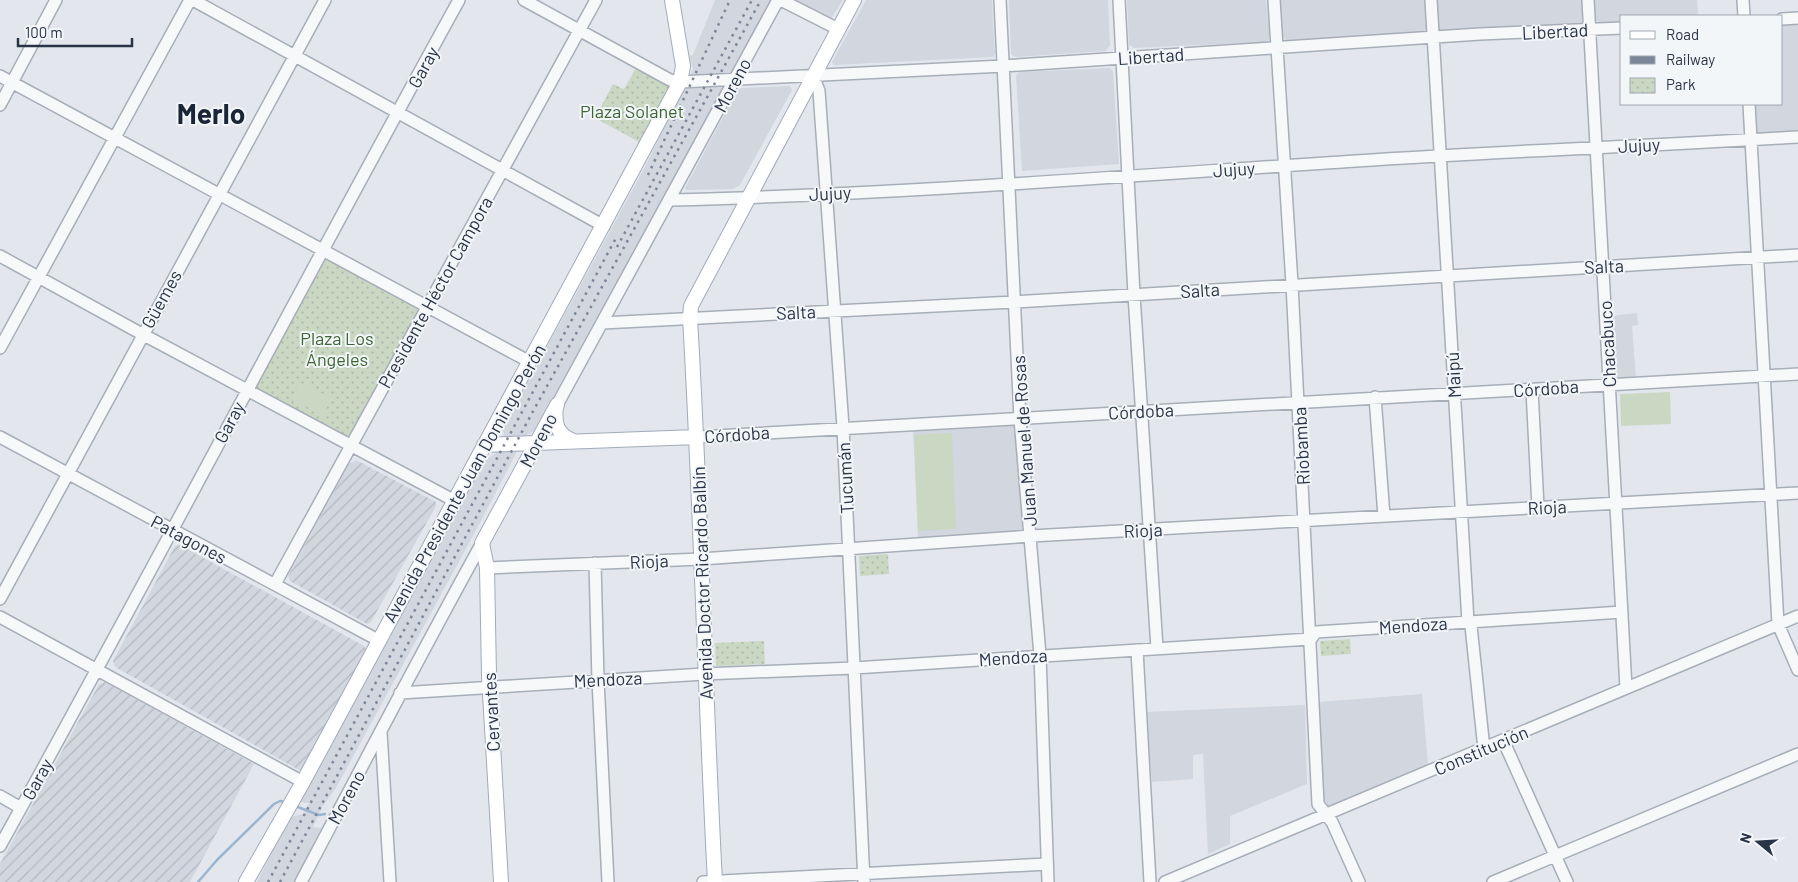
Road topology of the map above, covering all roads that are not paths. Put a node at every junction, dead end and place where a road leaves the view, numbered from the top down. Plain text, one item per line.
1 (56, 0) edge
2 (192, 0) edge
3 (325, 0) edge
4 (459, 0) edge
5 (524, 0) edge
6 (596, 0) edge
7 (672, 0) edge
8 (780, 0) edge
9 (854, 0) edge
10 (1000, 0) edge
11 (1118, 0) edge
12 (1274, 0) edge
13 (1431, 0) edge
14 (1588, 0) edge
15 (1743, 0) edge
16 (1744, 15) edge
17 (1798, 18) edge
18 (1783, 19) edge
19 (1620, 28) edge
20 (838, 29) junction
21 (1590, 29) junction
22 (579, 30) junction
23 (1433, 38) junction
24 (1277, 47) junction
25 (294, 55) junction
26 (1122, 58) junction
27 (1003, 66) junction
28 (813, 75) junction
29 (0, 76) edge
30 (736, 78) junction
31 (680, 82) junction
32 (12, 83) junction
33 (0, 105) edge
34 (1749, 105) edge
35 (398, 112) junction
36 (1798, 137) edge
37 (115, 139) junction
38 (1751, 140) junction
39 (1596, 147) junction
40 (1440, 156) junction
41 (1284, 166) junction
42 (503, 170) junction
43 (1129, 177) junction
44 (1010, 183) junction
45 (827, 193) junction
46 (218, 195) junction
47 (748, 198) junction
48 (671, 200) junction
49 (604, 226) junction
50 (321, 250) junction
51 (1798, 255) edge
52 (0, 256) edge
53 (1758, 257) junction
54 (1602, 266) junction
55 (1447, 274) junction
56 (38, 276) junction
57 (1292, 284) junction
58 (1134, 295) junction
59 (1014, 302) junction
60 (427, 306) junction
61 (834, 310) junction
62 (690, 318) junction
63 (602, 322) junction
64 (142, 334) junction
65 (0, 348) edge
66 (530, 362) junction
67 (1798, 374) edge
68 (1764, 376) junction
69 (1610, 384) junction
70 (246, 390) junction
71 (1532, 390) junction
72 (1454, 394) junction
73 (1375, 397) junction
74 (1298, 402) junction
75 (557, 405) junction
76 (1143, 411) junction
77 (1020, 419) junction
78 (842, 427) junction
79 (697, 436) junction
80 (0, 437) edge
81 (575, 441) junction
82 (537, 443) junction
83 (352, 445) junction
84 (484, 445) junction
85 (68, 474) junction
86 (1798, 493) edge
87 (1771, 495) junction
88 (455, 501) junction
89 (1616, 503) junction
90 (1538, 508) junction
91 (1460, 512) junction
92 (1384, 516) junction
93 (1305, 520) junction
94 (171, 529) junction
95 (1150, 529) junction
96 (1031, 536) junction
97 (482, 543) junction
98 (849, 548) junction
99 (702, 559) junction
100 (595, 564) junction
101 (487, 568) junction
102 (274, 584) junction
103 (0, 599) edge
104 (1622, 612) junction
105 (1798, 616) edge
106 (0, 617) edge
107 (1468, 622) junction
108 (1778, 624) junction
109 (1311, 639) junction
110 (378, 640) junction
111 (1158, 648) junction
112 (1137, 650) junction
113 (1040, 655) junction
114 (98, 668) junction
115 (854, 668) junction
116 (1798, 670) edge
117 (704, 674) junction
118 (598, 680) junction
119 (489, 687) junction
120 (1626, 688) junction
121 (400, 693) junction
122 (381, 732) junction
123 (1503, 740) junction
124 (1484, 749) junction
125 (1798, 754) edge
126 (303, 782) junction
127 (0, 796) edge
128 (21, 808) junction
129 (1326, 815) junction
130 (0, 846) edge
131 (1556, 855) junction
132 (1047, 864) junction
133 (864, 877) edge
134 (246, 882) edge
135 (301, 882) edge
136 (390, 882) edge
137 (501, 882) edge
138 (608, 882) edge
139 (711, 882) edge
140 (1048, 882) edge
141 (1150, 882) edge
142 (1164, 882) edge
143 (1359, 882) edge
144 (1492, 882) edge
145 (1567, 882) edge

1 - 32 street
2 - 25 street
2 - 37 street
3 - 25 street, Güemes
4 - 35 street, Garay
5 - 22 street
6 - 22 street, Presidente Héctor Campora
7 - 31 main road
8 - 20 street
8 - 30 street, Moreno
9 - 20 main road
10 - 27 street, Juan Manuel de Rosas
11 - 26 street
12 - 24 street, Riobamba
13 - 23 street, Maipú
14 - 21 street, Chacabuco
15 - 16 street
17 - 18 street
19 - 21 street, Libertad
20 - 28 main road
21 - 23 street, Libertad
21 - 39 street, Chacabuco
22 - 31 street
22 - 42 street, Presidente Héctor Campora
23 - 24 street, Libertad
23 - 40 street, Maipú
24 - 26 street, Libertad
24 - 41 street, Riobamba
25 - 35 street
25 - 46 street, Güemes
26 - 27 street, Libertad
26 - 43 street
27 - 28 street, Libertad
27 - 44 street, Juan Manuel de Rosas
28 - 30 street, Libertad
28 - 45 street, Tucumán
28 - 47 main road, Avenida Doctor Ricardo Balbín
29 - 32 street
30 - 31 street, Libertad
30 - 48 street, Moreno
31 - 49 main road, Avenida Presidente Juan Domingo Perón
32 - 33 street
32 - 37 street
34 - 38 street
35 - 42 street
35 - 50 street, Garay
36 - 38 street, Jujuy
37 - 46 street
37 - 56 street
38 - 39 street, Jujuy
38 - 53 street
39 - 40 street, Jujuy
39 - 54 street, Chacabuco
40 - 41 street, Jujuy
40 - 55 street, Maipú
41 - 43 street, Jujuy
41 - 57 street, Riobamba
42 - 49 street
42 - 60 street, Presidente Héctor Campora
43 - 44 street, Jujuy
43 - 58 street
44 - 45 street, Jujuy
44 - 59 street, Juan Manuel de Rosas
45 - 47 street, Jujuy
45 - 61 street, Tucumán
46 - 50 street
46 - 64 street, Güemes
47 - 48 street, Jujuy
47 - 62 main road, Avenida Doctor Ricardo Balbín
48 - 63 street, Moreno
49 - 66 main road, Avenida Presidente Juan Domingo Perón
50 - 60 street
50 - 70 street, Garay
51 - 53 street, Salta
52 - 56 street
53 - 54 street, Salta
53 - 68 street
54 - 55 street, Salta
54 - 69 street, Chacabuco
55 - 57 street, Salta
55 - 72 street, Maipú
56 - 64 street
56 - 65 street
57 - 58 street, Salta
57 - 74 street, Riobamba
58 - 59 street, Salta
58 - 76 street
59 - 61 street, Salta
59 - 77 street, Juan Manuel de Rosas
60 - 66 street
60 - 83 street, Presidente Héctor Campora
61 - 62 street, Salta
61 - 78 street, Tucumán
62 - 63 street, Salta
62 - 79 main road, Avenida Doctor Ricardo Balbín
63 - 75 street, Moreno
64 - 70 street
64 - 85 street, Güemes
66 - 84 main road, Avenida Presidente Juan Domingo Perón
67 - 68 street, Córdoba
68 - 69 street, Córdoba
68 - 87 street
69 - 71 street, Córdoba
69 - 89 street, Chacabuco
70 - 83 street
70 - 94 street, Garay
71 - 72 street, Córdoba
71 - 90 street
72 - 73 street, Córdoba
72 - 91 street, Maipú
73 - 74 street, Córdoba
73 - 92 street
74 - 76 street, Córdoba
74 - 93 street, Riobamba
75 - 81 main road
75 - 82 main road, Moreno
76 - 77 street, Córdoba
76 - 95 street
77 - 78 street, Córdoba
77 - 96 street, Juan Manuel de Rosas
78 - 79 street, Córdoba
78 - 98 street, Tucumán
79 - 81 main road, Córdoba
79 - 99 main road, Avenida Doctor Ricardo Balbín
80 - 85 street, Patagones
81 - 82 main road, Córdoba
82 - 84 main road, Córdoba
82 - 97 main road, Moreno
83 - 88 street
83 - 102 street, Presidente Héctor Campora
84 - 88 main road, Avenida Presidente Juan Domingo Perón
85 - 94 street, Patagones
85 - 103 street, Güemes
86 - 87 street, Rioja
87 - 89 street, Rioja
87 - 108 street
88 - 110 main road, Avenida Presidente Juan Domingo Perón
89 - 90 street, Rioja
89 - 104 street, Chacabuco
90 - 91 street, Rioja
91 - 92 street, Rioja
91 - 107 street, Maipú
92 - 93 street, Rioja
93 - 95 street, Rioja
93 - 109 street, Riobamba
94 - 102 street, Patagones
94 - 114 street, Garay
95 - 96 street, Rioja
95 - 111 street
96 - 98 street, Rioja
96 - 113 street, Juan Manuel de Rosas
97 - 101 main road, Cervantes
97 - 121 street, Moreno
98 - 99 street, Rioja
98 - 115 street, Tucumán
99 - 100 street, Rioja
99 - 117 main road, Avenida Doctor Ricardo Balbín
100 - 101 street, Rioja
100 - 118 street
101 - 119 main road, Cervantes
102 - 110 street, Patagones
104 - 107 street, Mendoza
104 - 120 street, Chacabuco
105 - 108 street, Constitución
106 - 114 street
107 - 109 street, Mendoza
107 - 124 street, Maipú
108 - 116 street
108 - 120 street, Constitución
109 - 111 street, Mendoza
109 - 129 street, Riobamba
110 - 126 main road, Avenida Presidente Juan Domingo Perón
111 - 112 street, Mendoza
112 - 113 street, Mendoza
112 - 141 street
113 - 115 street, Mendoza
113 - 132 street, Juan Manuel de Rosas
114 - 126 street
114 - 128 street, Garay
115 - 117 street, Mendoza
115 - 133 street, Tucumán
117 - 118 street, Mendoza
117 - 139 main road, Avenida Doctor Ricardo Balbín
118 - 119 street, Mendoza
118 - 138 street
119 - 121 street, Mendoza
119 - 137 main road, Cervantes
120 - 123 street, Constitución
121 - 122 street, Moreno
122 - 135 street, Moreno
122 - 136 street
123 - 124 street, Constitución
123 - 131 street
124 - 129 street, Constitución
125 - 131 street
126 - 134 main road, Avenida Presidente Juan Domingo Perón
127 - 128 street
128 - 130 street, Garay
129 - 142 street, Constitución
129 - 143 street, Riobamba
131 - 144 street
131 - 145 street
132 - 133 street
132 - 140 street, Juan Manuel de Rosas
133 - 139 street

